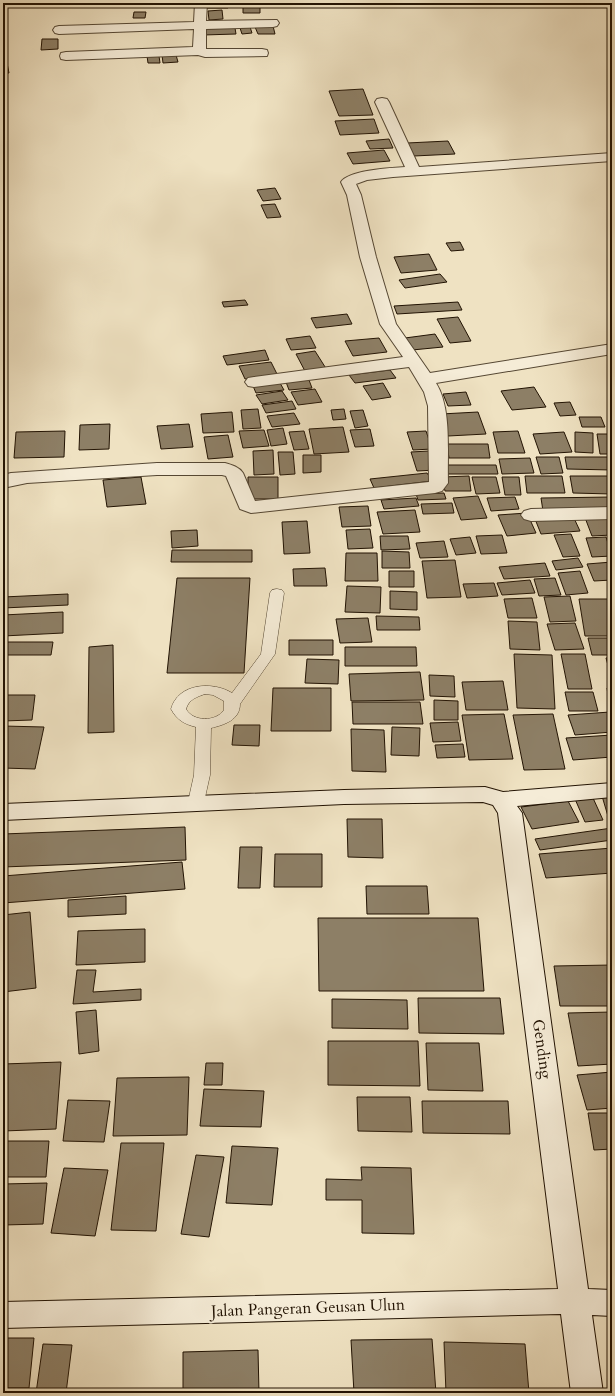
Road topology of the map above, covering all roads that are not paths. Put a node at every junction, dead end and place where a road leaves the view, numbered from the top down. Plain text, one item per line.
1 (201, 3) edge
2 (273, 23) dead end
3 (199, 25) junction
4 (59, 30) dead end
5 (200, 51) junction
6 (262, 53) dead end
7 (66, 56) dead end
8 (382, 102) dead end
9 (612, 157) edge
10 (414, 172) junction
11 (612, 349) edge
12 (414, 361) junction
13 (427, 379) junction
14 (254, 382) dead end
15 (3, 482) edge
16 (612, 513) edge
17 (531, 515) dead end
18 (277, 592) dead end
19 (233, 703) junction
20 (204, 724) junction
21 (612, 790) edge
22 (501, 800) junction
23 (196, 802) junction
24 (3, 812) edge
25 (576, 1301) junction
26 (612, 1303) edge
27 (3, 1315) edge
28 (587, 1393) edge

1 - 3 street
2 - 3 street
3 - 4 street
3 - 5 street
5 - 6 street
5 - 7 street
8 - 10 street
9 - 10 street
10 - 12 street
11 - 13 street
12 - 13 street
12 - 14 street
13 - 15 street
16 - 17 street
18 - 19 lane
19 - 20 lane
19 - 20 lane
20 - 23 lane
21 - 22 street
22 - 23 street
22 - 25 street, Gending
23 - 24 street
25 - 26 street, Jalan Pangeran Geusan Ulun
25 - 27 street, Jalan Pangeran Geusan Ulun
25 - 28 street, Gending

